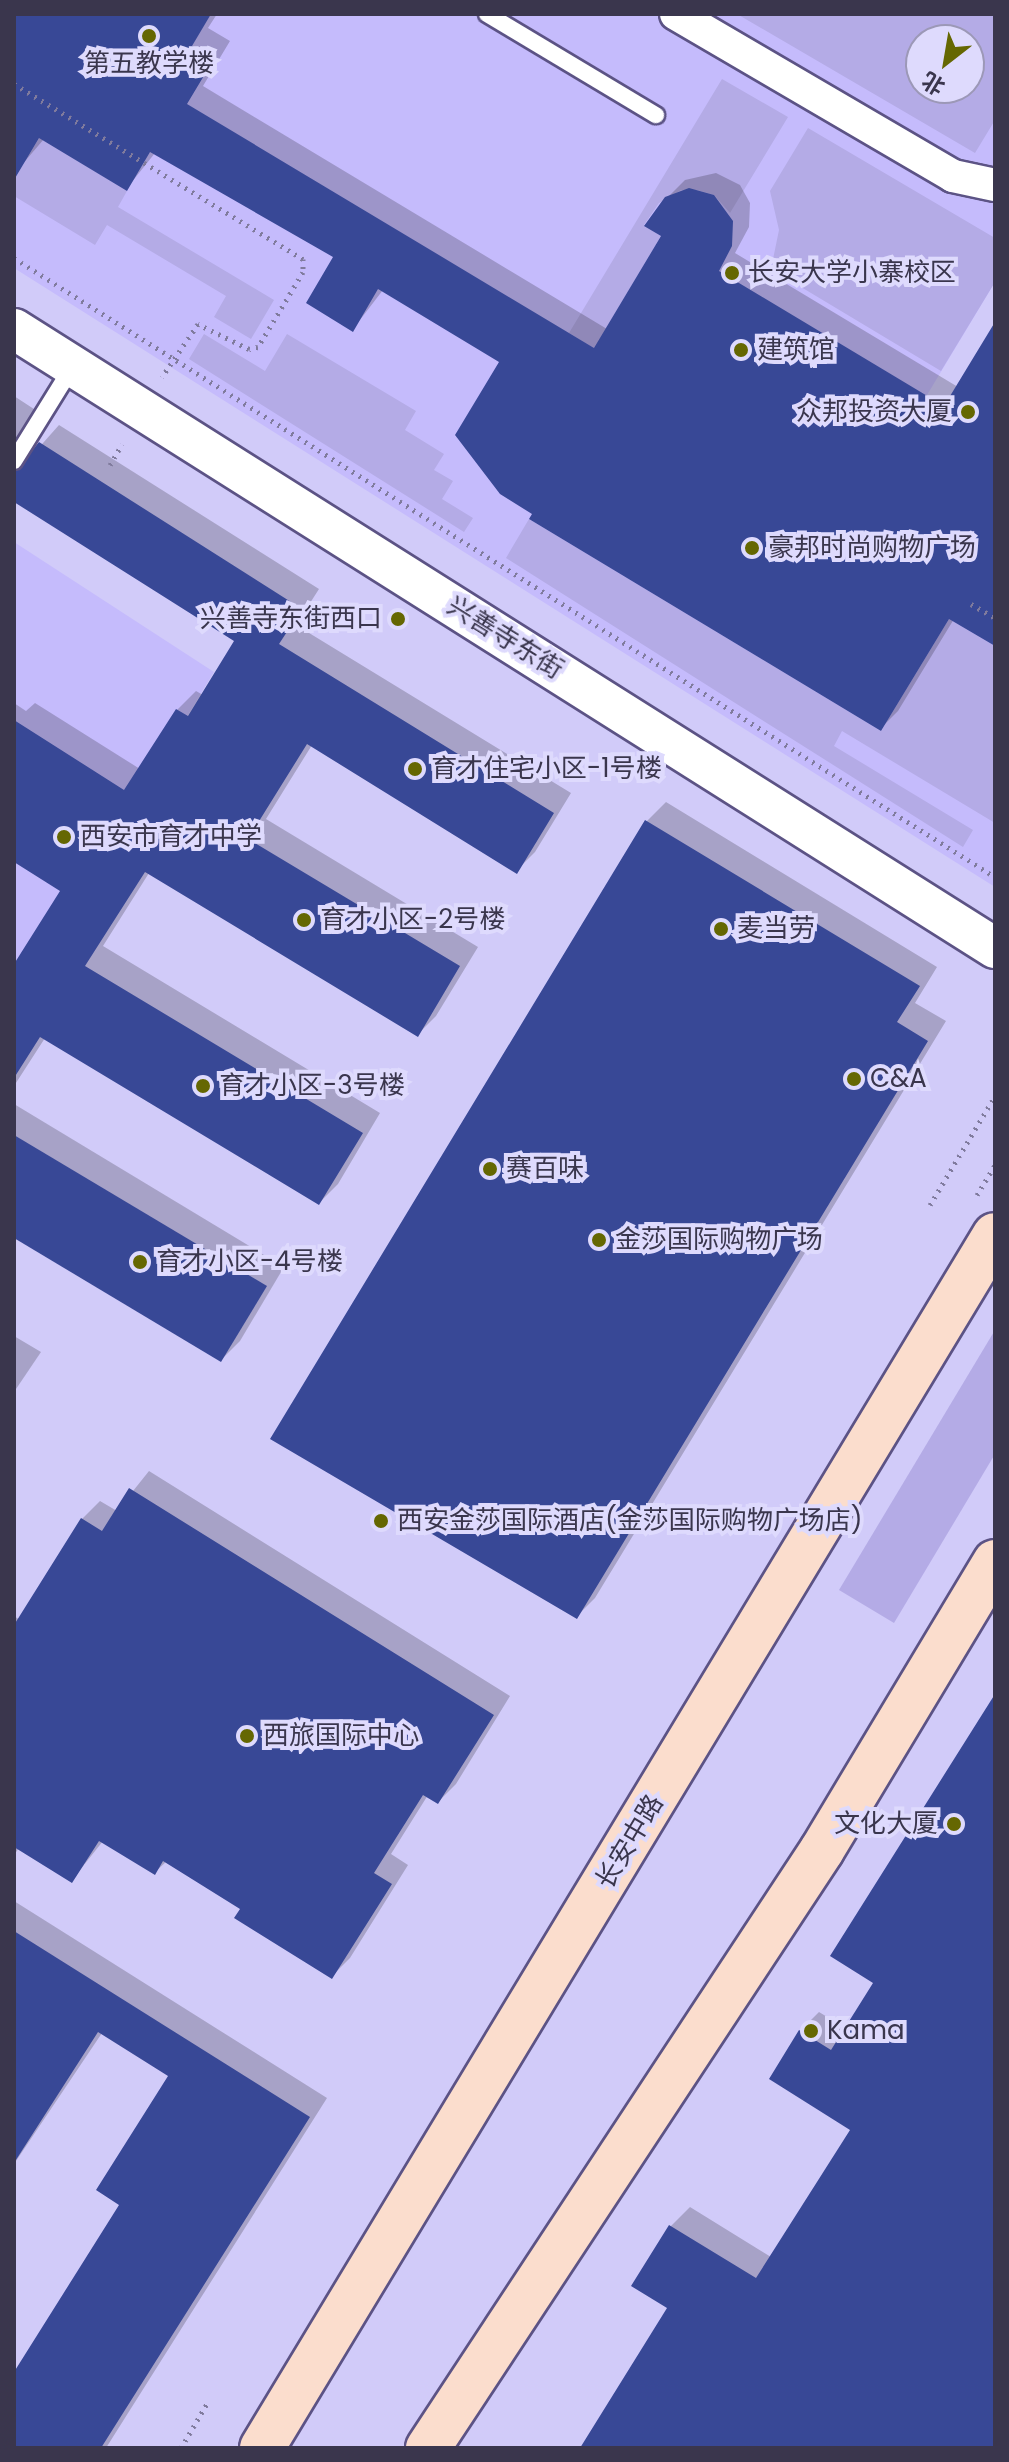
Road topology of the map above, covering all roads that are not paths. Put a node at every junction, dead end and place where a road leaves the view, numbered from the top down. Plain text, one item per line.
1 (487, 14) edge
2 (676, 14) edge
3 (508, 19) edge
4 (656, 115) dead end
5 (995, 185) edge
6 (14, 329) edge
7 (73, 366) junction
8 (14, 461) edge
9 (995, 948) edge
10 (995, 1235) edge
11 (995, 1562) edge
12 (262, 2448) edge
13 (428, 2448) edge

1 - 3 lane
2 - 5 street
3 - 4 lane
6 - 7 street, 兴善寺东街
7 - 8 lane
7 - 9 street, 兴善寺东街
10 - 12 main road, 长安中路
11 - 13 main road

